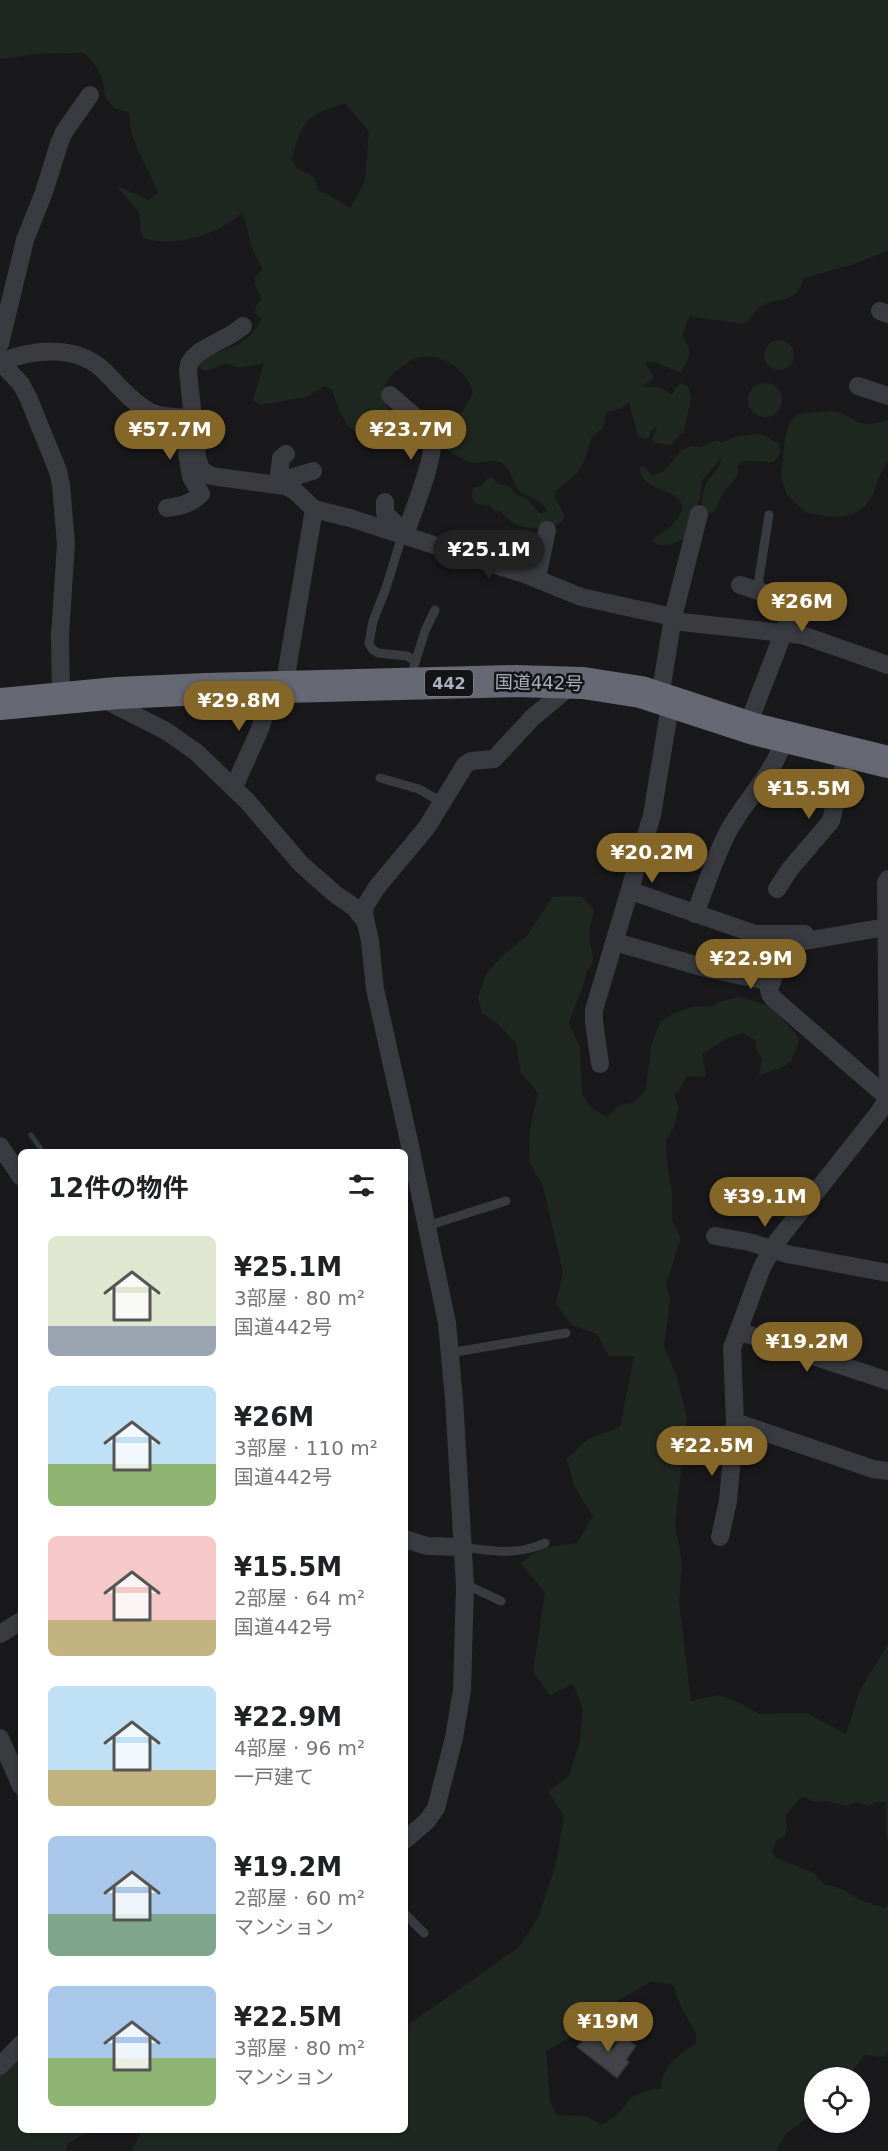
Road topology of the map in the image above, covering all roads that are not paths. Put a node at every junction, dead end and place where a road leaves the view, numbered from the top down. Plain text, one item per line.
1 (90, 95) dead end
2 (243, 326) dead end
3 (0, 356) edge
4 (858, 386) dead end
5 (390, 395) dead end
6 (888, 396) edge
7 (193, 418) junction
8 (195, 442) junction
9 (286, 454) dead end
10 (313, 471) dead end
11 (279, 483) junction
12 (385, 502) dead end
13 (167, 508) dead end
14 (314, 509) junction
15 (699, 514) dead end
16 (769, 515) dead end
17 (547, 530) dead end
18 (405, 535) junction
19 (537, 578) junction
20 (740, 585) dead end
21 (773, 595) junction
22 (828, 600) dead end
23 (435, 610) dead end
24 (672, 619) junction
25 (785, 627) junction
26 (888, 665) edge
27 (414, 672) junction
28 (574, 683) junction
29 (279, 688) junction
30 (95, 695) junction
31 (665, 698) junction
32 (61, 699) junction
33 (0, 705) edge
34 (747, 727) junction
35 (785, 737) junction
36 (847, 752) junction
37 (888, 762) edge
38 (380, 778) dead end
39 (234, 787) junction
40 (443, 803) junction
41 (888, 879) edge
42 (777, 889) dead end
43 (631, 891) junction
44 (695, 914) junction
45 (365, 921) junction
46 (886, 927) junction
47 (814, 938) junction
48 (615, 942) junction
49 (772, 982) junction
50 (600, 1064) dead end
51 (888, 1098) edge
52 (0, 1146) edge
53 (18, 1173) edge
54 (506, 1201) dead end
55 (427, 1226) junction
56 (715, 1236) dead end
57 (772, 1249) junction
58 (888, 1273) edge
59 (738, 1331) junction
60 (566, 1332) dead end
61 (450, 1353) junction
62 (888, 1381) edge
63 (735, 1422) junction
64 (888, 1471) edge
65 (720, 1537) dead end
66 (408, 1540) edge
67 (544, 1543) dead end
68 (462, 1546) junction
69 (465, 1584) junction
70 (501, 1601) dead end
71 (18, 1623) edge
72 (0, 1634) edge
73 (0, 1738) edge
74 (18, 1779) edge
75 (408, 1837) edge
76 (408, 1917) edge
77 (424, 1933) dead end
78 (18, 2045) edge
79 (0, 2066) edge

1 - 3 street
2 - 7 street
3 - 7 street
3 - 32 street
4 - 6 street
5 - 18 street
7 - 8 street
8 - 11 street
8 - 13 street
9 - 11 street
10 - 11 street
11 - 14 street
12 - 18 street
14 - 18 street
14 - 29 street
15 - 24 street
16 - 21 lane
17 - 19 street
18 - 19 street
18 - 27 lane
19 - 24 street
20 - 21 street
21 - 25 street
22 - 25 lane
23 - 27 lane
24 - 25 street
24 - 31 street
25 - 26 street
25 - 34 street
27 - 28 highway, 国道442号 / 442
27 - 29 highway, 国道442号 / 442
28 - 31 highway, 国道442号 / 442
28 - 40 street
29 - 30 highway, 国道442号 / 442
29 - 39 street
30 - 32 highway, 国道442号 / 442
30 - 39 street
31 - 34 highway, 国道442号 / 442
31 - 43 street
32 - 33 highway, 国道442号 / 442
34 - 35 highway, 国道442号 / 442
35 - 36 highway, 国道442号 / 442
35 - 44 street
36 - 37 highway, 国道442号 / 442
36 - 42 street
38 - 40 lane
39 - 45 street
40 - 45 street
41 - 46 street
43 - 44 street
43 - 48 street
44 - 47 street
45 - 55 street
46 - 47 street
46 - 51 street
47 - 49 street
48 - 49 street
48 - 50 street
49 - 51 street
51 - 57 street
52 - 53 street
54 - 55 lane
55 - 61 street
56 - 57 street
57 - 58 street
57 - 59 street
59 - 62 street
59 - 63 street
60 - 61 lane
61 - 68 street
63 - 64 street
63 - 65 street
66 - 68 street
67 - 68 lane
68 - 69 street
69 - 70 lane
69 - 75 street
71 - 72 street
73 - 74 street
76 - 77 lane
78 - 79 street

